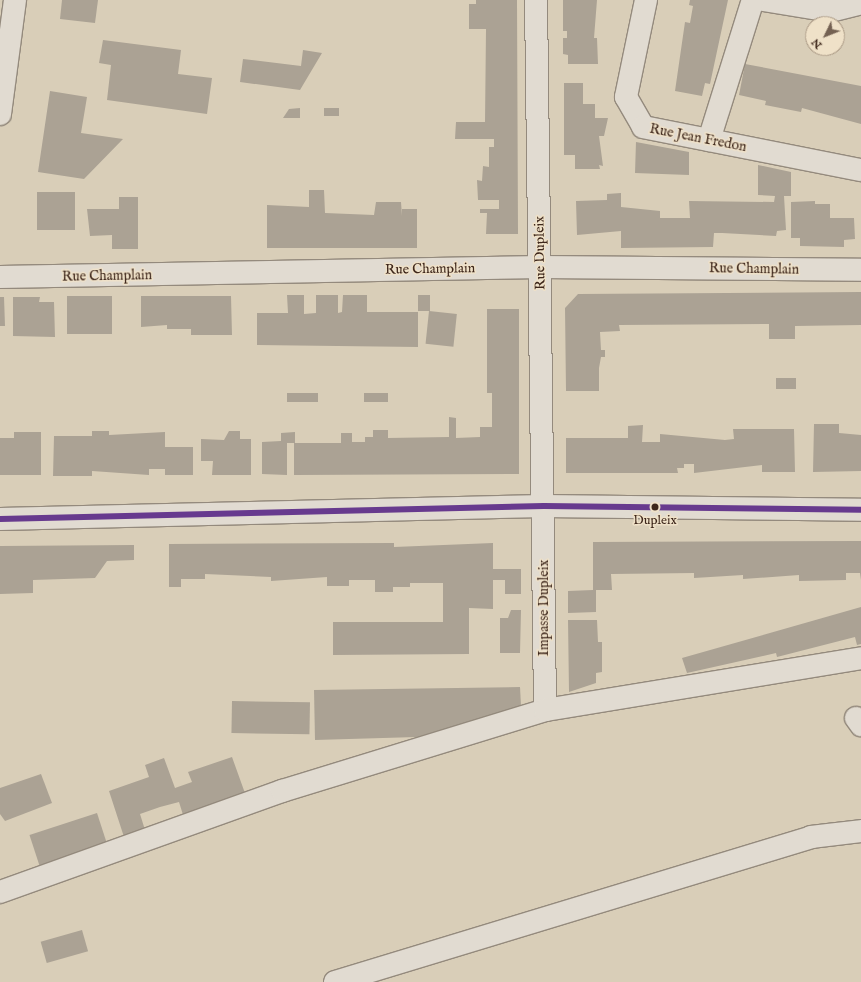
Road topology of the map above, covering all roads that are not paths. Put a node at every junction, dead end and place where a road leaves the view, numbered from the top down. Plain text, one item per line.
1 (15, 0) edge
2 (536, 0) edge
3 (646, 0) edge
4 (753, 0) edge
5 (763, 0) edge
6 (861, 3) edge
7 (0, 114) edge
8 (708, 140) junction
9 (861, 170) edge
10 (540, 267) junction
11 (861, 270) edge
12 (0, 277) edge
13 (544, 506) junction
14 (861, 510) edge
15 (0, 519) edge
16 (861, 658) edge
17 (545, 710) junction
18 (861, 831) edge
19 (0, 892) edge
20 (334, 982) edge

1 - 7 street
2 - 10 street, Rue Dupleix
3 - 8 street, Rue Jean Fredon
4 - 8 street
5 - 6 street
8 - 9 street, Rue Jean Fredon
10 - 11 street, Rue Champlain
10 - 12 street, Rue Champlain
10 - 13 street, Rue Dupleix
13 - 14 street
13 - 15 street
13 - 17 street, Impasse Dupleix
16 - 17 street
17 - 19 street
18 - 20 street

